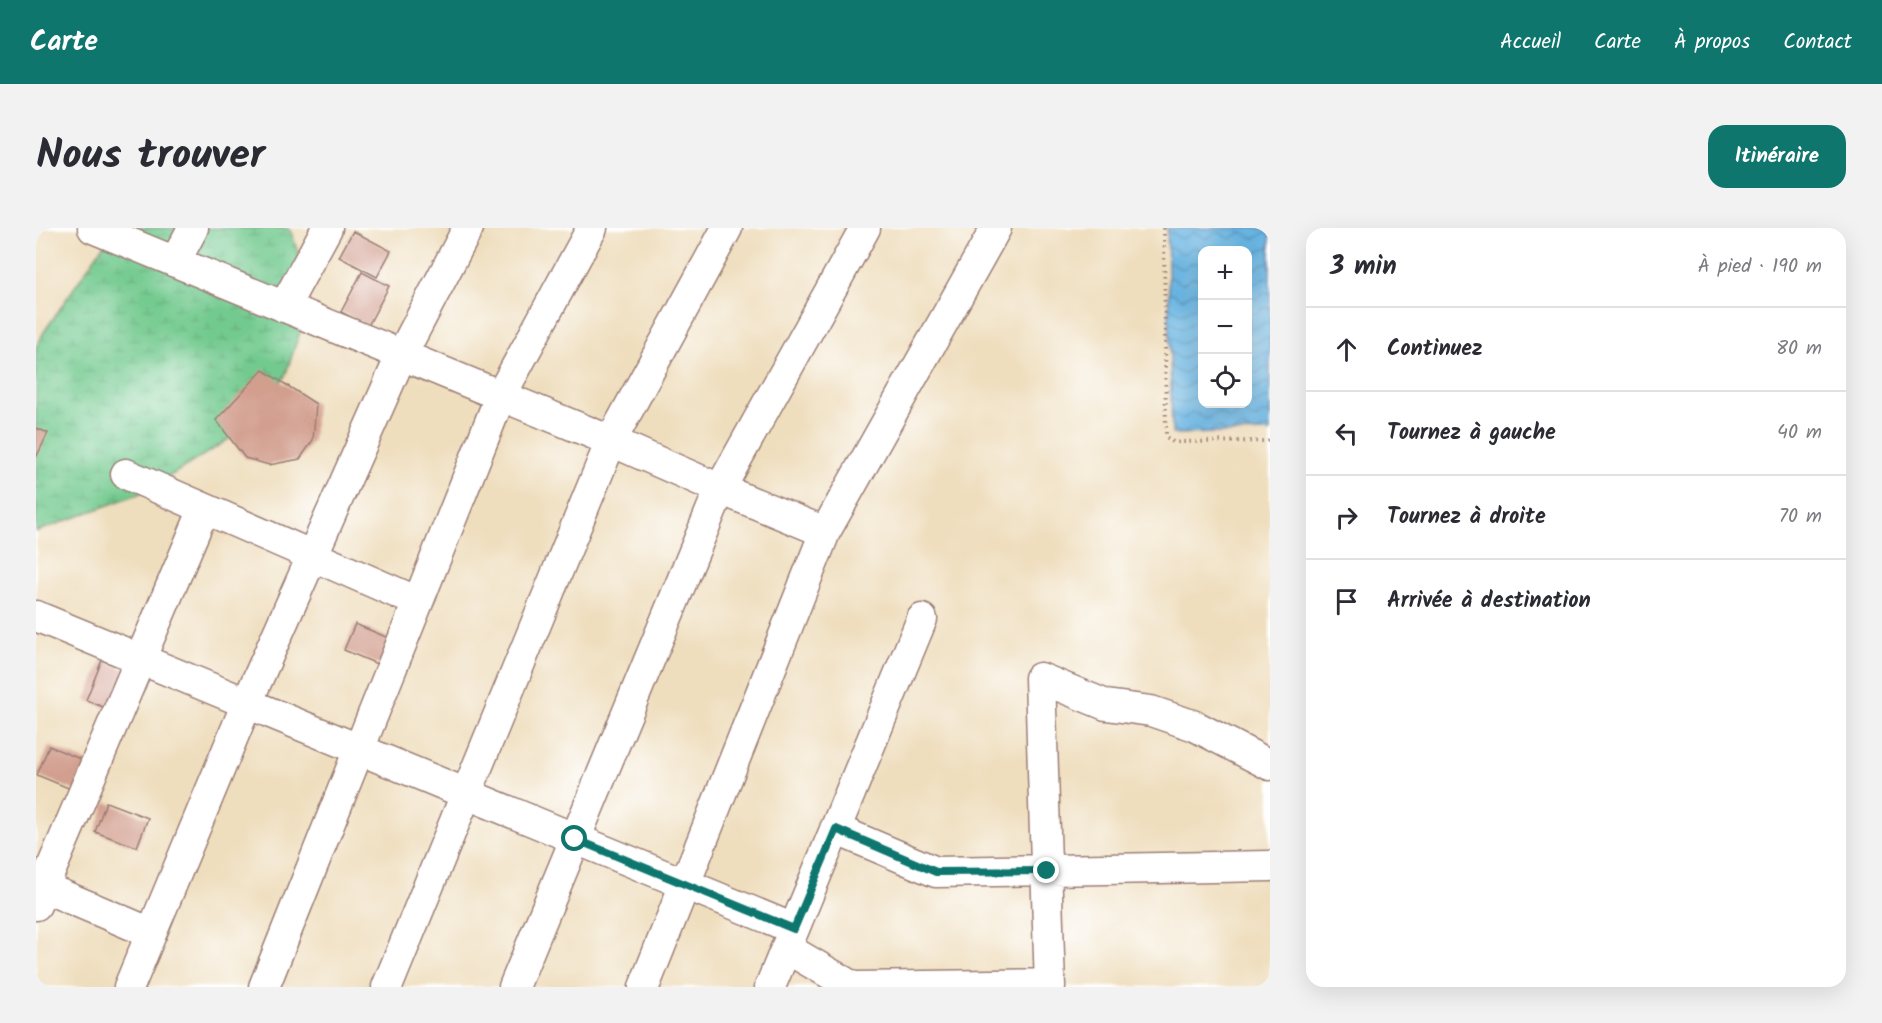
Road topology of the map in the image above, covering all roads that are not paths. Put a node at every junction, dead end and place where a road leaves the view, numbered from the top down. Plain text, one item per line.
1 (93, 228) edge
2 (193, 228) edge
3 (327, 228) edge
4 (468, 228) edge
5 (592, 228) edge
6 (727, 228) edge
7 (996, 228) edge
8 (857, 231) edge
9 (175, 262) junction
10 (284, 307) junction
11 (401, 356) junction
12 (500, 397) junction
13 (611, 441) junction
14 (126, 474) dead end
15 (720, 489) junction
16 (204, 509) junction
17 (825, 532) junction
18 (313, 556) junction
19 (418, 602) junction
20 (36, 616) edge
21 (922, 619) dead end
22 (141, 659) junction
23 (247, 703) junction
24 (359, 750) junction
25 (1270, 765) edge
26 (467, 794) junction
27 (836, 829) junction
28 (575, 839) junction
29 (1270, 866) edge
30 (1047, 871) junction
31 (685, 884) junction
32 (39, 892) edge
33 (152, 933) junction
34 (790, 939) junction
35 (1050, 986) edge
36 (129, 987) edge
37 (264, 987) edge
38 (387, 987) edge
39 (514, 987) edge
40 (644, 987) edge
41 (770, 987) edge
42 (853, 987) edge
43 (857, 987) edge

1 - 9 street
2 - 9 street
3 - 10 street
4 - 11 street
5 - 12 street
6 - 13 street
7 - 17 street
8 - 15 street
9 - 10 street
10 - 11 street
11 - 12 street
11 - 18 street
12 - 13 street
12 - 19 street
13 - 15 street
13 - 26 street
14 - 16 street
15 - 17 street
15 - 28 street
16 - 18 street
16 - 22 street
17 - 31 street
18 - 19 street
18 - 23 street
19 - 24 street
20 - 22 street
21 - 27 street
22 - 23 street
22 - 32 street
23 - 24 street
23 - 33 street
24 - 26 street
24 - 37 street
25 - 30 street
26 - 28 street
26 - 38 street
27 - 30 street
27 - 34 street
28 - 31 street
28 - 39 street
29 - 30 street
30 - 35 street
31 - 34 street
31 - 40 street
32 - 33 street
33 - 36 street
34 - 41 street
34 - 42 street
35 - 43 street

